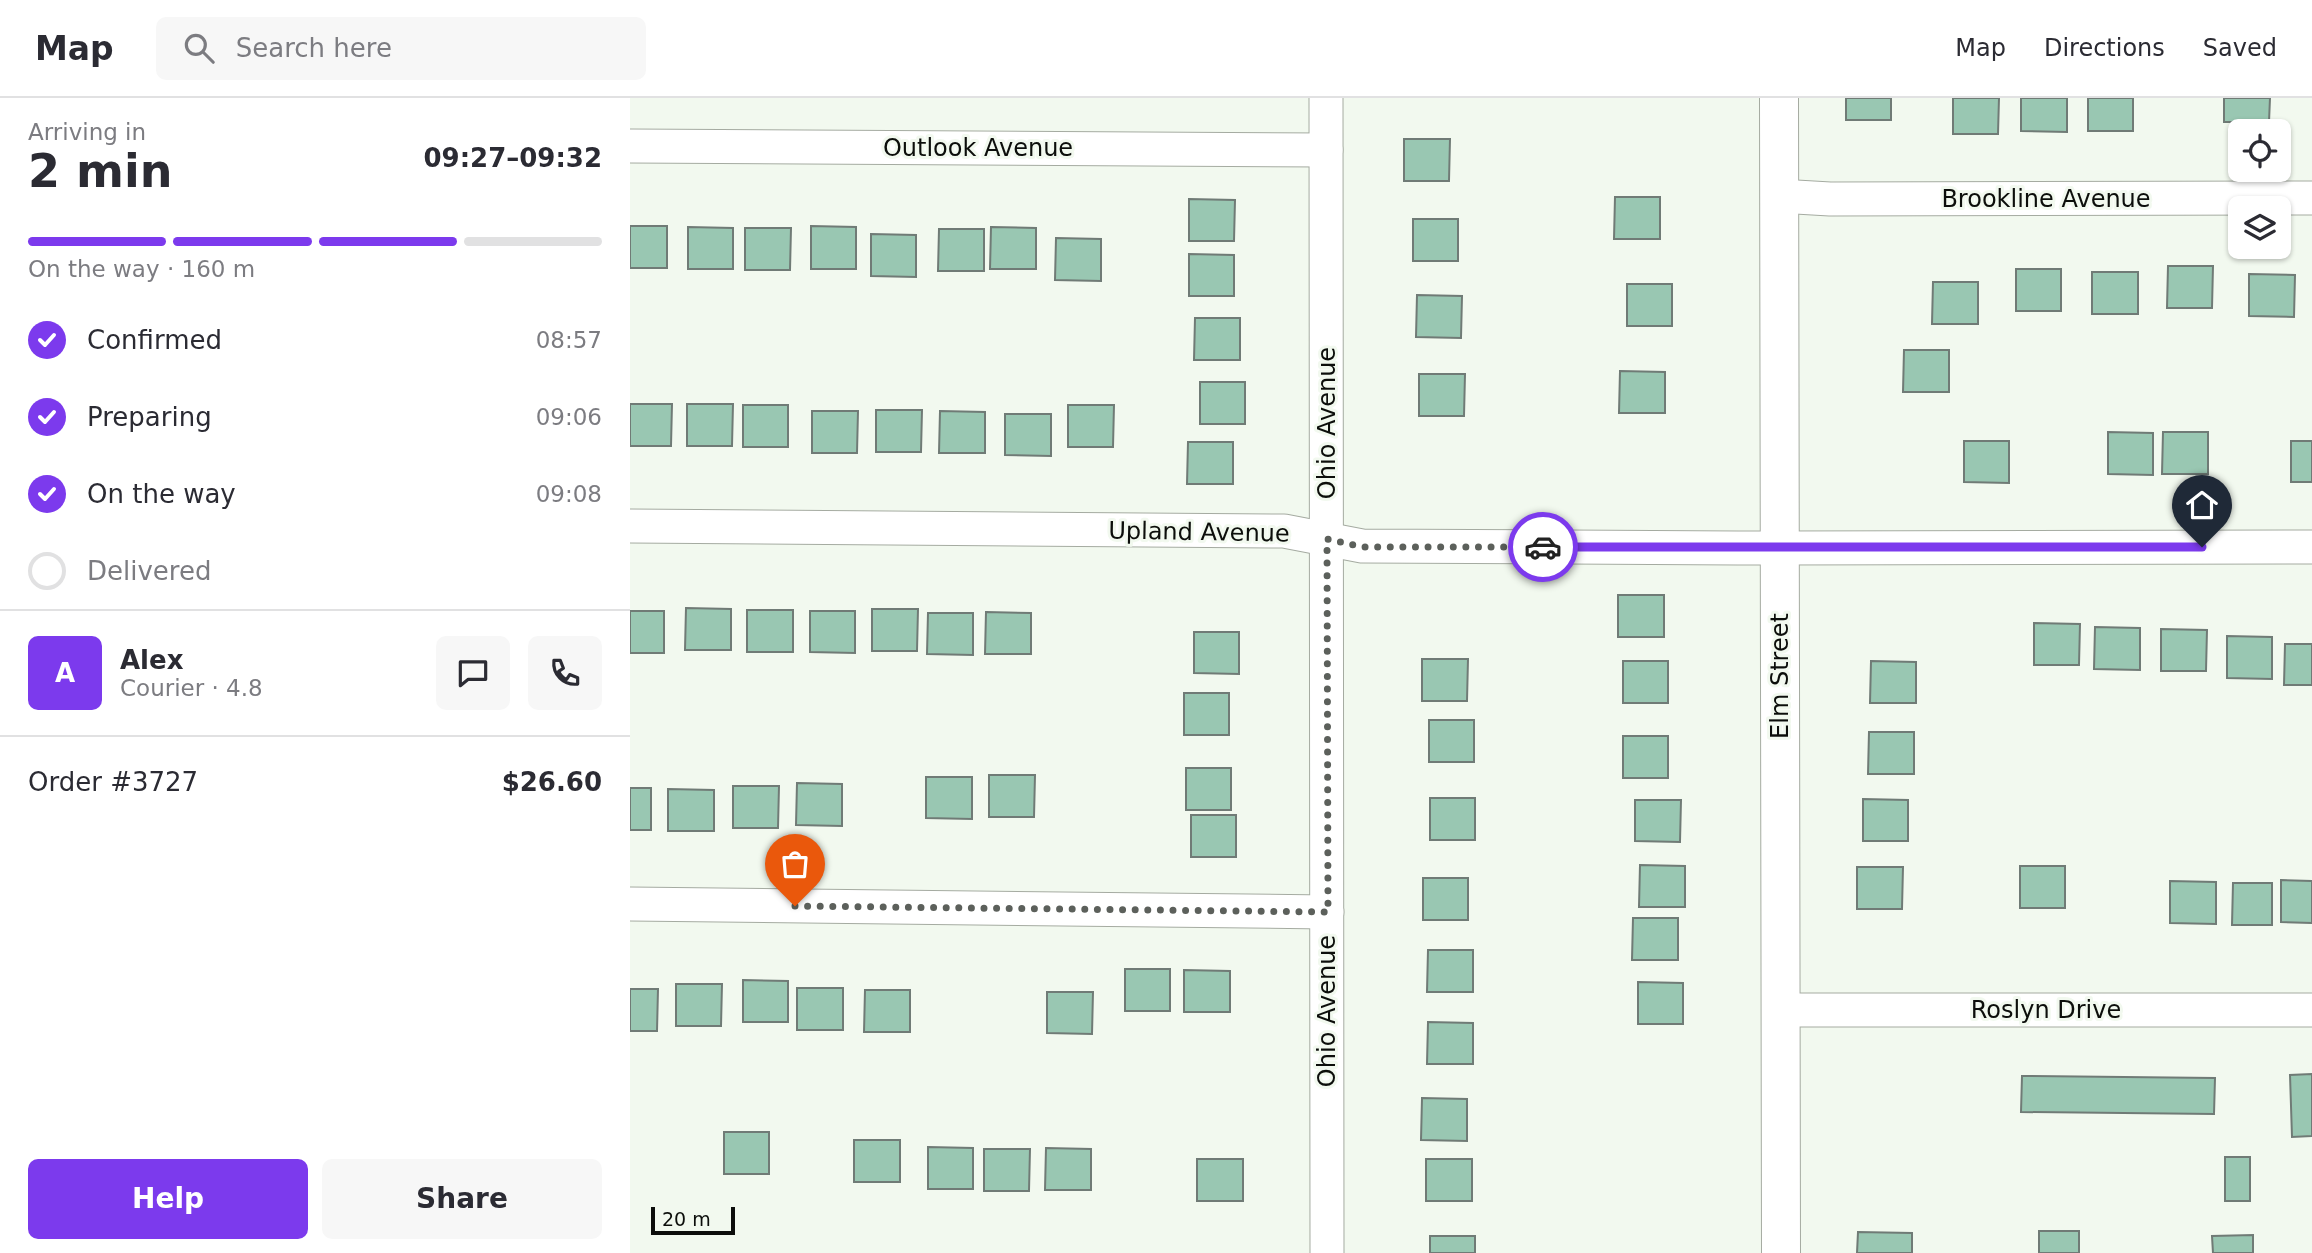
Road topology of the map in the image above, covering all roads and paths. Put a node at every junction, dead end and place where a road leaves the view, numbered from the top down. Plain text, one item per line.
1 (1326, 98) edge
2 (1779, 98) edge
3 (630, 146) edge
4 (1326, 150) junction
5 (1779, 196) junction
6 (2312, 198) edge
7 (630, 526) edge
8 (1327, 539) junction
9 (2312, 547) edge
10 (1780, 548) junction
11 (630, 904) edge
12 (1328, 912) junction
13 (1780, 1010) junction
14 (2312, 1010) edge
15 (1328, 1253) edge
16 (1781, 1253) edge

1 - 4 street, Ohio Avenue
2 - 5 street, Elm Street
3 - 4 street, Outlook Avenue
4 - 8 street, Ohio Avenue
5 - 6 street, Brookline Avenue
5 - 10 street, Elm Street
7 - 8 street, Upland Avenue
8 - 10 street, Upland Avenue
8 - 12 street, Ohio Avenue
9 - 10 street, Upland Avenue
10 - 13 street, Elm Street
11 - 12 street
12 - 15 street, Ohio Avenue
13 - 14 street, Roslyn Drive
13 - 16 street, Elm Street

